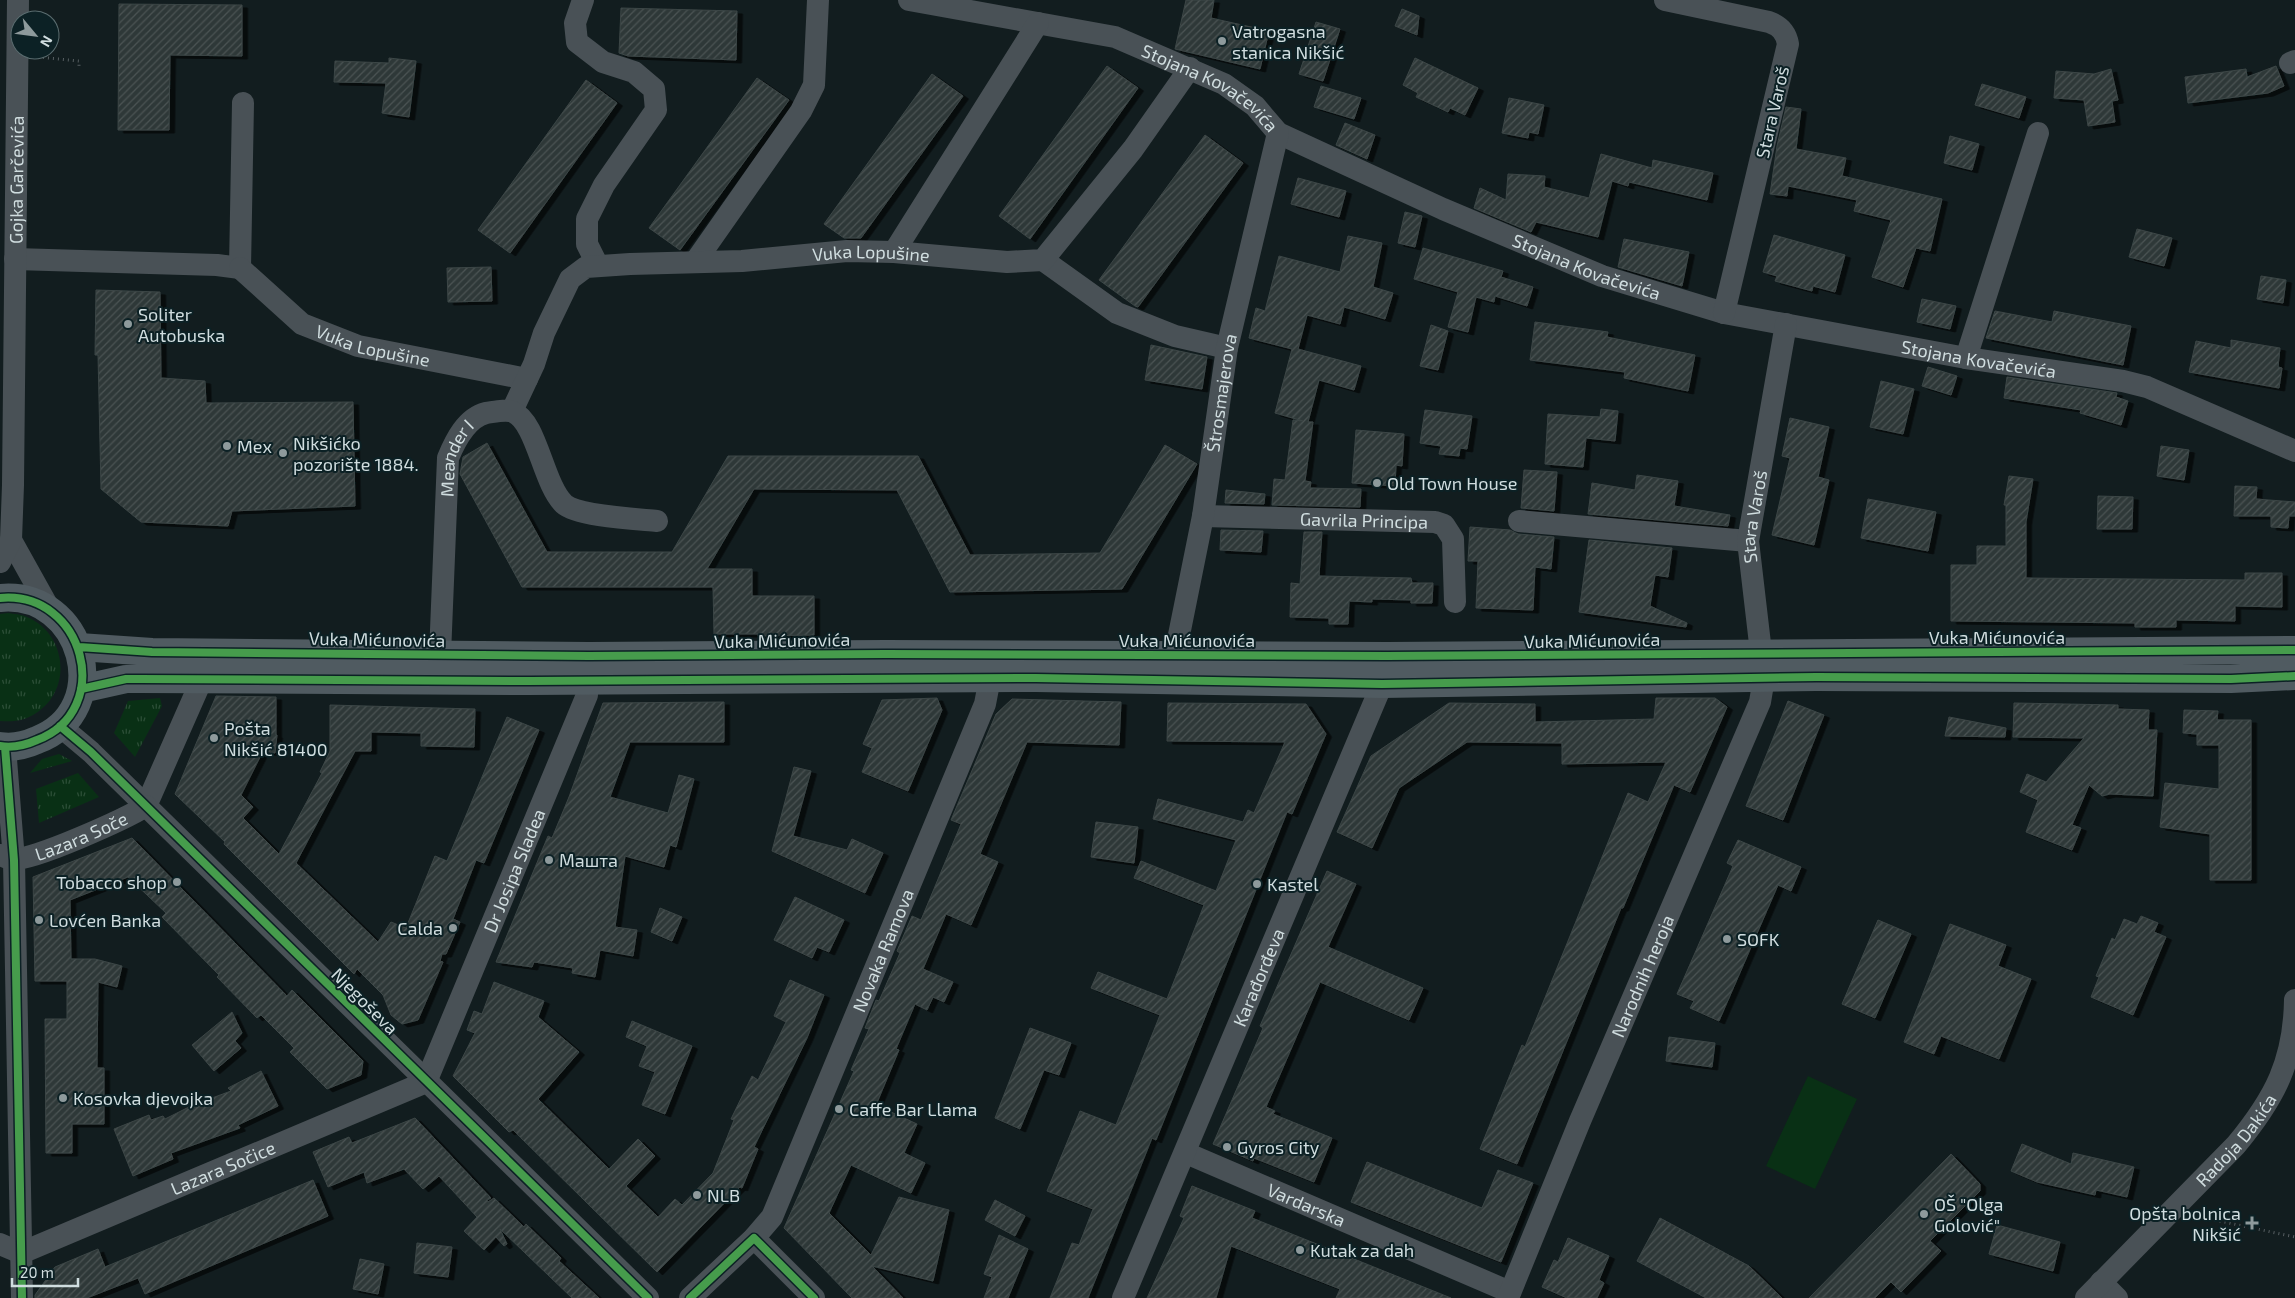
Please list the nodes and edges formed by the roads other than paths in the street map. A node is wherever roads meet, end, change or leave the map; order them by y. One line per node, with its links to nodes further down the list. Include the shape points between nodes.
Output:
1 (18, 0): 12 (street, Gojka Garčevića)
2 (583, 0): 15 (street, via 575,23 578,42 604,62 634,72 654,89 656,110 604,185 588,220 587,244)
3 (818, 0): 14 (street, via 814,85 802,111)
4 (909, 0): 6 (street, Stojana Kovačevića)
5 (1664, 0): 17 (street, Stara Varoš, via 1769,22 1781,29 1788,44)
6 (1038, 24): 7 (street, Stojana Kovačevića, via 1115,38); 11 (street)
7 (1190, 68): 9 (street, Stojana Kovačevića, via 1224,84 1255,106); 13 (street, via 1133,149)
8 (243, 103): 16 (street)
9 (1278, 133): 17 (street, Stojana Kovačevića, via 1425,201 1602,276); 19 (street, Štrosmajerova)
10 (2038, 133): 20 (street)
11 (894, 252): 13 (street, Vuka Lopušine, via 1007,262); 14 (street, Vuka Lopušine, via 846,251)
12 (15, 259): 16 (street); 27 (street, Gojka Garčevića)
13 (1043, 260): 19 (street, via 1117,313 1175,336)
14 (695, 262): 15 (street, Vuka Lopušine)
15 (598, 266): 21 (street, Vuka Lopušine, via 586,267 570,279)
16 (240, 268): 21 (street, Vuka Lopušine, via 302,324 358,346)
17 (1724, 314): 18 (street, Stojana Kovačevića)
18 (1786, 324): 20 (street, Stojana Kovačevića); 28 (street, Stara Varoš)
19 (1227, 348): 24 (street, Štrosmajerova)
20 (1966, 358): 23 (street, Stojana Kovačevića, via 2147,387)
21 (527, 378): 22 (street, Vuka Lopušine)
22 (512, 412): 25 (street, via 526,423 555,493 565,505 578,511); 35 (street, Meander I, via 483,414 469,424 455,440 448,458)
23 (2295, 451)
24 (1203, 516): 31 (street, Gavrila Principa, via 1435,522 1444,525 1453,539); 36 (street, Štrosmajerova)
25 (657, 521)
26 (1519, 521): 28 (street)
27 (11, 540): 29 (street); 32 (street)
28 (1748, 541): 38 (street, Stara Varoš)
29 (0, 562)
30 (0, 598): 32 (main road, via 27,600)
31 (1455, 602)
32 (50, 610): 33 (main road, via 67,626)
33 (79, 647): 35 (main road, Vuka Mićunovića, via 144,651); 44 (main road, via 83,668)
34 (2295, 650): 38 (main road, Vuka Mićunovića)
35 (440, 655): 40 (main road, Vuka Mićunovića)
36 (1177, 655): 37 (main road, Vuka Mićunovića); 39 (main road, Vuka Mićunovića)
37 (1387, 656): 38 (main road, Vuka Mićunovića); 43 (street, Karađorđeva)
38 (1763, 666): 41 (main road, Vuka Mićunovića, via 2231,679); 43 (main road, Vuka Mićunovića); 56 (street, Narodnih heroja, via 1760,702)
39 (990, 667): 40 (main road, Vuka Mićunovića); 43 (main road, Vuka Mićunovića); 52 (street, Novaka Ramova, via 985,704 776,1208)
40 (588, 668): 42 (main road, Vuka Mićunovića); 50 (street, Dr Josipa Sladea, via 587,695)
41 (2295, 676)
42 (202, 679): 44 (main road, Vuka Mićunovića, via 126,679); 47 (street)
43 (1382, 684): 51 (street, Karađorđeva)
44 (81, 689): 45 (main road, via 73,709)
45 (60, 726): 46 (main road, via 44,738 25,745); 47 (street, Njegoševa)
46 (2, 746): 48 (street)
47 (146, 806): 48 (street, Lazara Soče, via 122,821 46,851); 50 (street, Njegoševa)
48 (7, 857): 54 (street)
49 (2295, 1000): 55 (street, Radoja Dakića, via 2294,1029 2284,1072 2258,1118 2236,1145)
50 (426, 1082): 54 (street, Lazara Sočice); 58 (street, Njegoševa)
51 (1186, 1153): 56 (street, Vardarska); 61 (street, Karađorđeva)
52 (754, 1238): 59 (street, Novaka Ramova); 60 (street)
53 (0, 1244): 54 (street)
54 (21, 1252): 57 (street)
55 (2101, 1282): 62 (street, Radoja Dakića); 63 (street)
56 (1509, 1295)
57 (22, 1298)
58 (648, 1298)
59 (690, 1298)
60 (814, 1298)
61 (1123, 1298)
62 (2086, 1298)
63 (2117, 1298)

